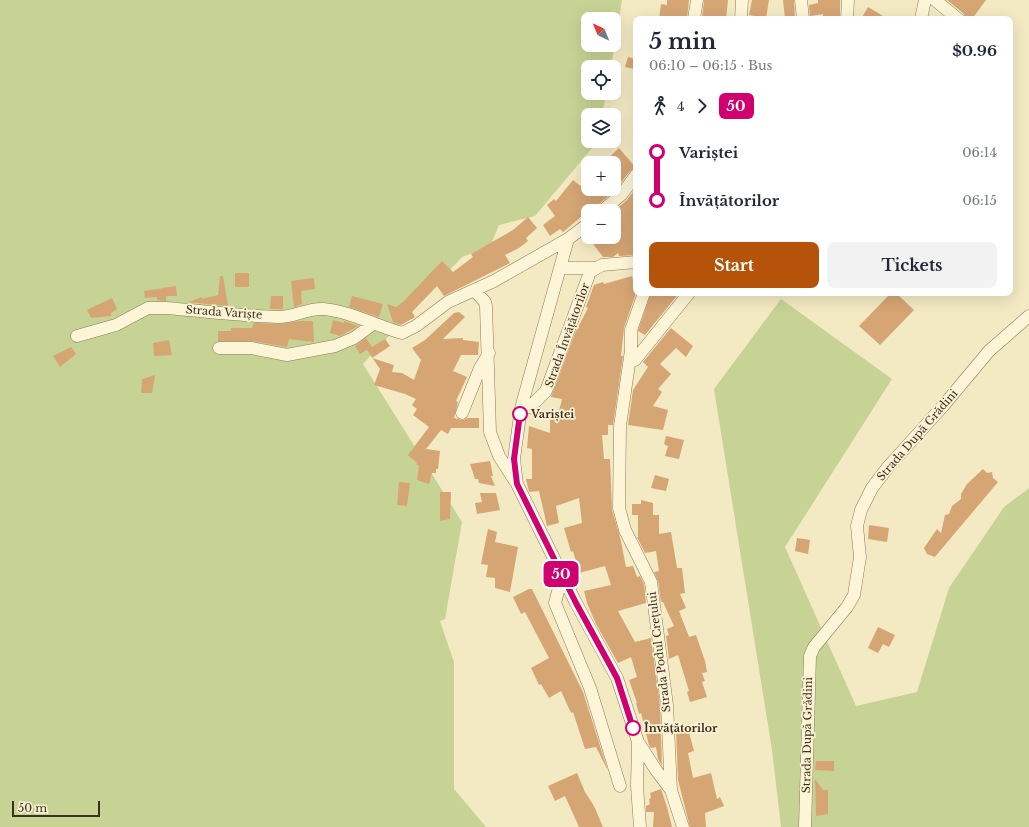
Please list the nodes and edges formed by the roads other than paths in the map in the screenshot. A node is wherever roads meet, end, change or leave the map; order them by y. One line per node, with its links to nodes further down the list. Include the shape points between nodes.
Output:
1 (697, 0): 7 (street)
2 (742, 0): 8 (street)
3 (801, 0): 9 (street)
4 (848, 0): 10 (street)
5 (926, 0): 11 (street)
6 (935, 0): 12 (street)
7 (694, 16)
8 (742, 16)
9 (803, 16)
10 (847, 16)
11 (922, 16)
12 (954, 16)
13 (633, 179): 15 (street)
14 (633, 188): 15 (street)
15 (622, 194): 16 (street)
16 (610, 204)
17 (581, 230): 18 (street, Strada Variște)
18 (568, 240): 20 (street, Strada Învățătorilor); 22 (street, Strada Variște)
19 (633, 262): 21 (street, via 613,263)
20 (560, 268): 21 (street); 31 (street, Strada Învățătorilor)
21 (595, 268): 31 (street, Strada Învățătorilor, via 588,276 546,391 536,403)
22 (474, 290): 26 (street, Strada Variște, via 441,306 409,331 402,333); 29 (street, via 486,306)
23 (643, 296): 37 (street, Strada Podul Crețului, via 631,330 631,350 620,426 619,508 625,530 652,590 666,704)
24 (688, 296): 30 (street)
25 (1029, 316): 40 (street, Strada După Grădini, via 989,351 888,467 872,488 861,510 857,526 860,557 854,595 814,647 810,656)
26 (373, 324): 27 (street, Strada Variște, via 355,316 325,309 313,309 280,317 148,308 116,325); 28 (street, via 354,338 335,346 287,355 251,348)
27 (77, 336)
28 (219, 348)
29 (489, 353): 32 (street, via 480,368); 33 (street, via 490,432 498,456)
30 (635, 360)
31 (522, 408): 33 (street, Strada Învățătorilor, via 514,459)
32 (462, 413)
33 (517, 484): 34 (street, Strada Învățătorilor)
34 (562, 576): 35 (street, Strada Învățătorilor, via 617,678); 36 (street, via 555,603 590,688)
35 (638, 742): 37 (street, Strada Învățătorilor); 38 (street, Strada Învățătorilor, via 637,786)
36 (620, 786)
37 (672, 790): 39 (street, Strada Podul Crețului)
38 (640, 827)
39 (683, 827)
40 (805, 827)

